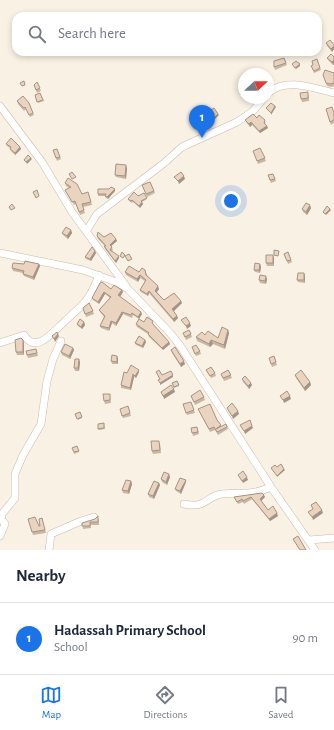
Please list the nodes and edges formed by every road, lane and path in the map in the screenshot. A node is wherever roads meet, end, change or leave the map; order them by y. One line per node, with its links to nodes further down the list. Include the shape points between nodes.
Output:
1 (274, 89): 2 (street, via 286,84)
2 (334, 93)
3 (259, 104): 5 (street, via 237,122 182,147 97,214)
4 (0, 106): 5 (street, via 42,162 67,204)
5 (87, 230): 8 (street)
6 (0, 253): 7 (street)
7 (99, 275): 8 (street); 10 (street, via 82,306 48,338 31,343 24,336)
8 (128, 289): 11 (street, via 181,347)
9 (61, 341): 14 (street, via 47,381 41,424 15,474 14,498 2,514 1,519 5,524)
10 (0, 343)
11 (271, 487): 12 (street, via 258,493 221,494 200,505); 16 (street)
12 (184, 504)
13 (94, 518): 17 (street, via 51,534)
14 (0, 536)
15 (334, 538): 16 (street)
16 (308, 540): 18 (street)
17 (49, 550)
18 (315, 550)

